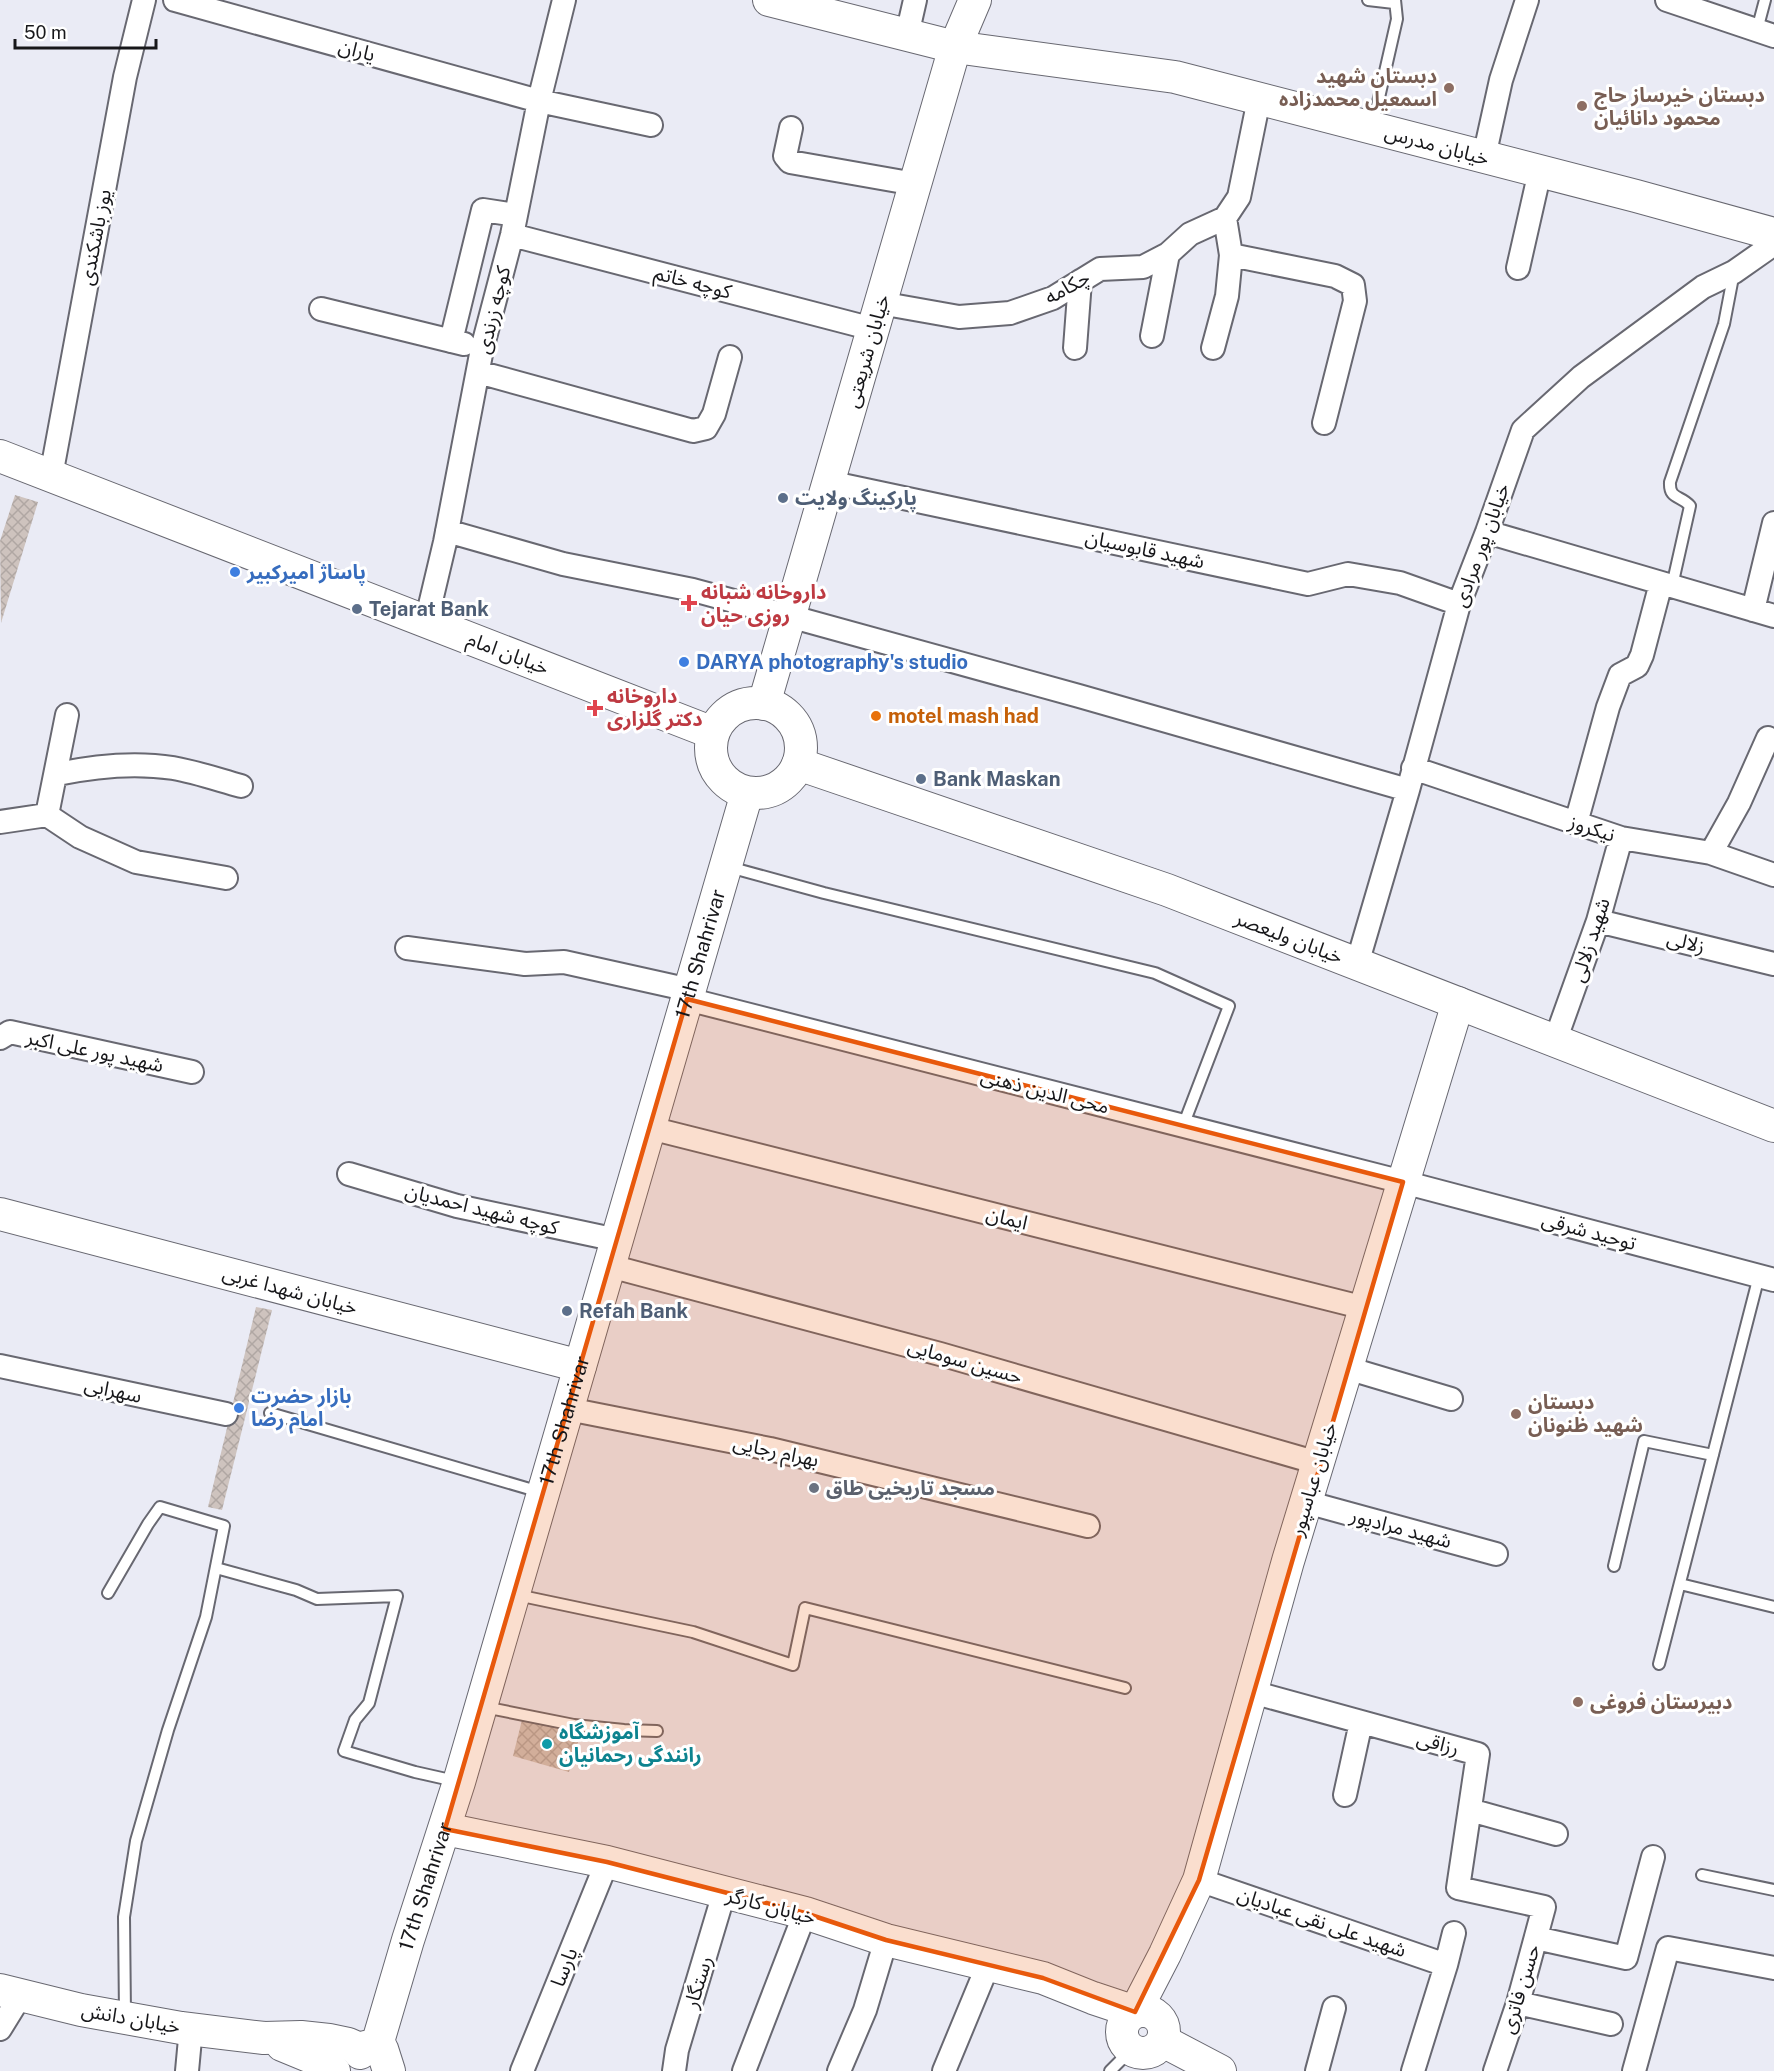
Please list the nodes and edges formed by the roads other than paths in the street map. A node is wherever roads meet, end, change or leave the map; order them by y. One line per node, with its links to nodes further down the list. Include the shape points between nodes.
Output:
1 (144, 0): 43 (street, یوز باشکندی, via 125,77)
2 (175, 0): 16 (street, یاران)
3 (564, 0): 16 (street, کوچه زرندی)
4 (769, 0): 13 (main road, خیابان مدرس)
5 (915, 0): 13 (street)
6 (975, 0): 14 (main road, خیابان شریعتی)
7 (1368, 0): 11 (lane)
8 (1527, 0): 20 (street, via 1501,80)
9 (1667, 0): 12 (street)
10 (1765, 0): 12 (lane)
11 (1395, 2): 19 (lane, via 1397,19)
12 (1765, 33)
13 (907, 35): 14 (main road, خیابان مدرس)
14 (955, 47): 15 (main road, خیابان مدرس, via 1175,78); 22 (main road, خیابان شریعتی)
15 (1259, 99): 19 (main road, خیابان مدرس); 23 (street, via 1239,197)
16 (539, 101): 17 (street, یاران); 24 (street, کوچه زرندی)
17 (651, 125)
18 (791, 128): 22 (street, via 786,156 790,162)
19 (1372, 128): 20 (main road, خیابان مدرس)
20 (1484, 157): 21 (main road, خیابان مدرس)
21 (1540, 171): 25 (main road, خیابان مدرس); 29 (street)
22 (915, 184): 33 (main road, خیابان شریعتی)
23 (1225, 218): 27 (street, چکامه, via 1191,234); 28 (street)
24 (514, 225): 33 (street, کوچه خاتم); 35 (street, کوچه خاتم, via 483,210); 38 (street, کوچه زرندی)
25 (1774, 234)
26 (1774, 244): 30 (street, خیابان پور مرادی)
27 (1168, 254): 31 (street, چکامه, via 1143,267 1100,269); 34 (street)
28 (1231, 255): 37 (street, via 1227,296); 41 (street, via 1335,276 1353,285 1355,301)
29 (1518, 268)
30 (1734, 272): 47 (street, خیابان پور مرادی, via 1703,287 1581,377 1523,430); 48 (lane, via 1724,324 1670,482 1673,496 1690,506)
31 (1080, 280): 33 (street, چکامه, via 1053,298 1010,313); 36 (street)
32 (321, 309): 35 (street)
33 (877, 316): 44 (main road, خیابان شریعتی)
34 (1152, 336)
35 (451, 341): 38 (street)
36 (1075, 348)
37 (1213, 348)
38 (482, 349): 40 (street, کوچه زرندی)
39 (730, 357): 40 (street, via 714,414 706,428 693,431)
40 (478, 372): 46 (street, کوچه زرندی)
41 (1324, 423)
42 (0, 456): 43 (main road, خیابان امام)
43 (51, 476): 52 (main road, خیابان امام)
44 (828, 482): 49 (street, شهید قابوسیان, via 1308,584 1348,574 1400,583); 51 (main road, خیابان شریعتی)
45 (1774, 523): 50 (street)
46 (447, 531): 51 (street, نیکروز, via 563,564 693,590); 52 (street, کوچه زرندی)
47 (1487, 532): 48 (street); 49 (street, خیابان پور مرادی)
48 (1666, 584): 50 (street); 64 (street, via 1642,655 1636,666 1620,675)
49 (1459, 604): 59 (street, خیابان پور مرادی)
50 (1764, 613)
51 (789, 616): 53 (main road, خیابان شریعتی); 59 (street, نیکروز, via 1068,693)
52 (426, 622): 55 (main road, خیابان امام)
53 (764, 704): 55 (main road, via 739,706 719,722); 57 (main road, via 778,709 798,733)
54 (67, 715): 58 (street)
55 (713, 733): 61 (main road, via 713,764 733,788)
56 (1768, 738): 66 (street)
57 (798, 764): 61 (main road, via 783,784 760,793); 72 (main road, خیابان ولیعصر, via 1167,890)
58 (57, 774): 60 (street, via 124,765 173,768); 62 (street)
59 (1411, 779): 64 (street, نیکروز); 72 (street, خیابان پور مرادی)
60 (242, 786)
61 (747, 793): 67 (main road, 17th Shahrivar)
62 (47, 814): 63 (street); 69 (street, via 80,837 136,862)
63 (0, 822)
64 (1576, 823): 65 (street, نیکروز)
65 (1621, 838): 66 (street, نیکروز); 70 (street, شهید زلالی)
66 (1711, 853): 68 (street, نیکروز)
67 (726, 866): 74 (main road, 17th Shahrivar); 79 (lane, via 1155,973 1229,1006)
68 (1774, 875)
69 (226, 878)
70 (1598, 921): 73 (street, زلالی); 77 (street, شهید زلالی)
71 (407, 948): 74 (street, محی الدین ذهنی, via 525,964 564,962)
72 (1357, 963): 75 (main road, خیابان ولیعصر)
73 (1774, 964)
74 (689, 994): 79 (street, محی الدین ذهنی); 81 (main road, 17th Shahrivar)
75 (1458, 1003): 77 (main road, خیابان ولیعصر); 83 (main road, خیابان عباسپور)
76 (0, 1038): 78 (street, شهید پور علی اکبر, via 10,1032)
77 (1556, 1041): 80 (main road, خیابان ولیعصر)
78 (192, 1072)
79 (1183, 1126): 83 (street, محی الدین ذهنی)
80 (1774, 1126)
81 (650, 1128): 85 (main road, 17th Shahrivar); 87 (street, ایمان)
82 (349, 1174): 85 (street, کوچه شهید احمدیان)
83 (1403, 1182): 86 (street, توحید شرقی); 87 (main road, خیابان عباسپور)
84 (0, 1214): 89 (main road, خیابان شهدا غربی)
85 (613, 1253): 89 (main road, 17th Shahrivar); 96 (street, حسین سومایی, via 929,1351)
86 (1766, 1278): 95 (lane)
87 (1365, 1308): 90 (main road, خیابان عباسپور)
88 (0, 1366): 94 (street, سهرابی)
89 (580, 1366): 92 (main road, 17th Shahrivar)
90 (1347, 1368): 91 (street); 96 (main road, خیابان عباسپور)
91 (1451, 1399)
92 (568, 1409): 97 (main road, 17th Shahrivar); 99 (street, بهرام رجایی, via 770,1449)
93 (270, 1413): 97 (lane)
94 (226, 1414)
95 (1713, 1455): 101 (lane, via 1644,1441); 103 (lane)
96 (1318, 1463): 98 (main road, خیابان عباسپور)
97 (543, 1493): 105 (main road, 17th Shahrivar)
98 (1306, 1502): 100 (street, شهید مرادپور); 109 (main road, خیابان عباسپور)
99 (1088, 1526)
100 (1496, 1554)
101 (1614, 1566)
102 (216, 1568): 104 (lane, via 224,1526 160,1507); 113 (lane, via 317,1599 397,1596 369,1703 355,1720 344,1751); 135 (lane, via 206,1617 136,1841 124,1917)
103 (1680, 1584): 106 (lane); 107 (lane)
104 (108, 1593)
105 (514, 1594): 108 (lane, via 693,1632 793,1665 805,1608); 110 (main road, 17th Shahrivar)
106 (1774, 1607)
107 (1659, 1664)
108 (1125, 1688)
109 (1251, 1692): 111 (street, رزاقی); 121 (main road, خیابان عباسپور)
110 (481, 1707): 112 (lane, via 574,1725); 113 (main road, 17th Shahrivar)
111 (1361, 1722): 114 (street); 115 (street, رزاقی, via 1478,1754)
112 (657, 1731)
113 (459, 1782): 116 (main road, 17th Shahrivar)
114 (1345, 1795)
115 (1470, 1810): 117 (street); 124 (street, رزاقی, via 1458,1888)
116 (446, 1829): 119 (main road, خیابان کارگر); 141 (main road, 17th Shahrivar)
117 (1556, 1833)
118 (1653, 1857): 127 (street, via 1626,1959)
119 (607, 1863): 123 (main road, خیابان کارگر); 144 (street, پارسا)
120 (1702, 1875): 122 (lane)
121 (1198, 1880): 130 (street, شهید علی نقی عبادیان); 140 (main road, خیابان عباسپور, via 1165,1954)
122 (1774, 1890)
123 (724, 1893): 125 (main road, خیابان کارگر); 145 (street, رستگار)
124 (1544, 1907): 127 (street, حسن فاتری)
125 (805, 1913): 128 (main road, خیابان کارگر); 146 (street)
126 (1454, 1933): 130 (street)
127 (1536, 1938): 133 (street, حسن فاتری)
128 (886, 1940): 129 (main road, خیابان کارگر); 147 (street, via 865,2010)
129 (988, 1965): 140 (main road, خیابان کارگر, via 1043,1978 1093,1998); 148 (street)
130 (1446, 1965): 151 (street)
131 (1774, 1968): 153 (street, via 1668,1948)
132 (10, 1993): 135 (main road, خیابان دانش); 138 (street)
133 (1518, 2003): 136 (street); 152 (street, حسن فاتری)
134 (1334, 2008): 150 (street)
135 (125, 2018): 137 (main road, خیابان دانش)
136 (1611, 2024)
137 (190, 2028): 139 (main road, خیابان دانش); 142 (street)
138 (0, 2029)
139 (264, 2038): 141 (main road, via 329,2040 348,2044); 143 (main road, via 316,2059)
140 (1136, 2048): 149 (main road)
141 (369, 2059)
142 (187, 2071)
143 (334, 2071)
144 (522, 2071)
145 (674, 2071)
146 (744, 2071)
147 (839, 2071)
148 (944, 2071)
149 (1221, 2071)
150 (1317, 2071)
151 (1413, 2071)
152 (1495, 2071)
153 (1634, 2071)

